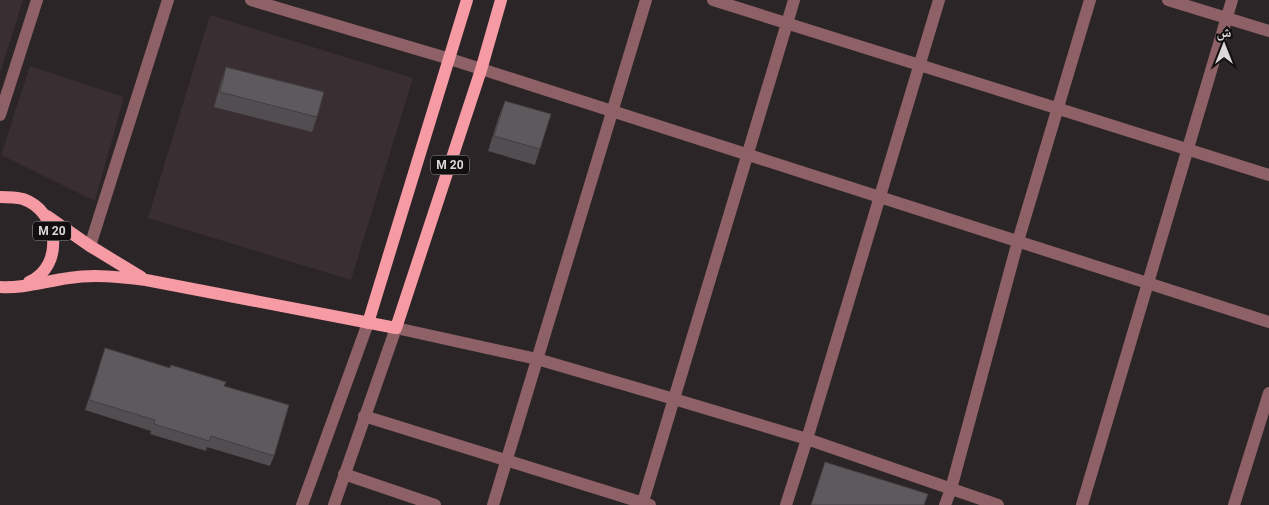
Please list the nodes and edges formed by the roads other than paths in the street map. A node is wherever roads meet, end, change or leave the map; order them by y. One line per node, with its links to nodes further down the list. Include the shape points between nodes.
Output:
1 (37, 0): 21 (street)
2 (168, 0): 29 (street)
3 (251, 0): 16 (street)
4 (467, 0): 16 (main road, M 20)
5 (501, 0): 18 (main road, M 20)
6 (646, 0): 20 (street)
7 (714, 0): 14 (street)
8 (794, 0): 14 (street)
9 (939, 0): 17 (street)
10 (1090, 0): 19 (street)
11 (1168, 0): 13 (street)
12 (1232, 0): 13 (street)
13 (1227, 18): 15 (street); 22 (street)
14 (787, 23): 17 (street); 23 (street)
15 (1269, 31)
16 (450, 59): 18 (street); 34 (main road, M 20)
17 (919, 65): 19 (street); 26 (street)
18 (481, 70): 20 (street); 35 (main road, M 20)
19 (1058, 108): 22 (street); 28 (street)
20 (612, 112): 23 (street); 36 (street)
21 (0, 115)
22 (1187, 149): 24 (street); 31 (street)
23 (747, 155): 26 (street); 38 (street)
24 (1269, 175)
25 (0, 197): 27 (main road, M 20, via 24,199)
26 (879, 197): 28 (street); 40 (street)
27 (45, 215): 29 (main road); 32 (main road, M 20, via 54,238 50,262 34,280)
28 (1018, 241): 31 (street); 43 (street)
29 (90, 246): 30 (main road)
30 (146, 280): 32 (main road, M 20, via 72,277); 34 (main road, M 20)
31 (1147, 282): 33 (street); 52 (street)
32 (8, 288)
33 (1269, 322)
34 (368, 323): 35 (main road, M 20); 45 (street)
35 (396, 328): 36 (street); 39 (street)
36 (537, 359): 38 (street); 41 (street)
37 (1269, 393): 53 (street)
38 (674, 399): 40 (street); 44 (street)
39 (364, 416): 41 (street); 42 (street)
40 (808, 439): 43 (street); 49 (street)
41 (507, 460): 44 (street); 48 (street)
42 (344, 474): 46 (street); 47 (street)
43 (951, 489): 50 (street); 51 (street)
44 (645, 504)
45 (302, 505)
46 (334, 505)
47 (435, 505)
48 (493, 505)
49 (786, 505)
50 (945, 505)
51 (998, 505)
52 (1082, 505)
53 (1234, 505)

